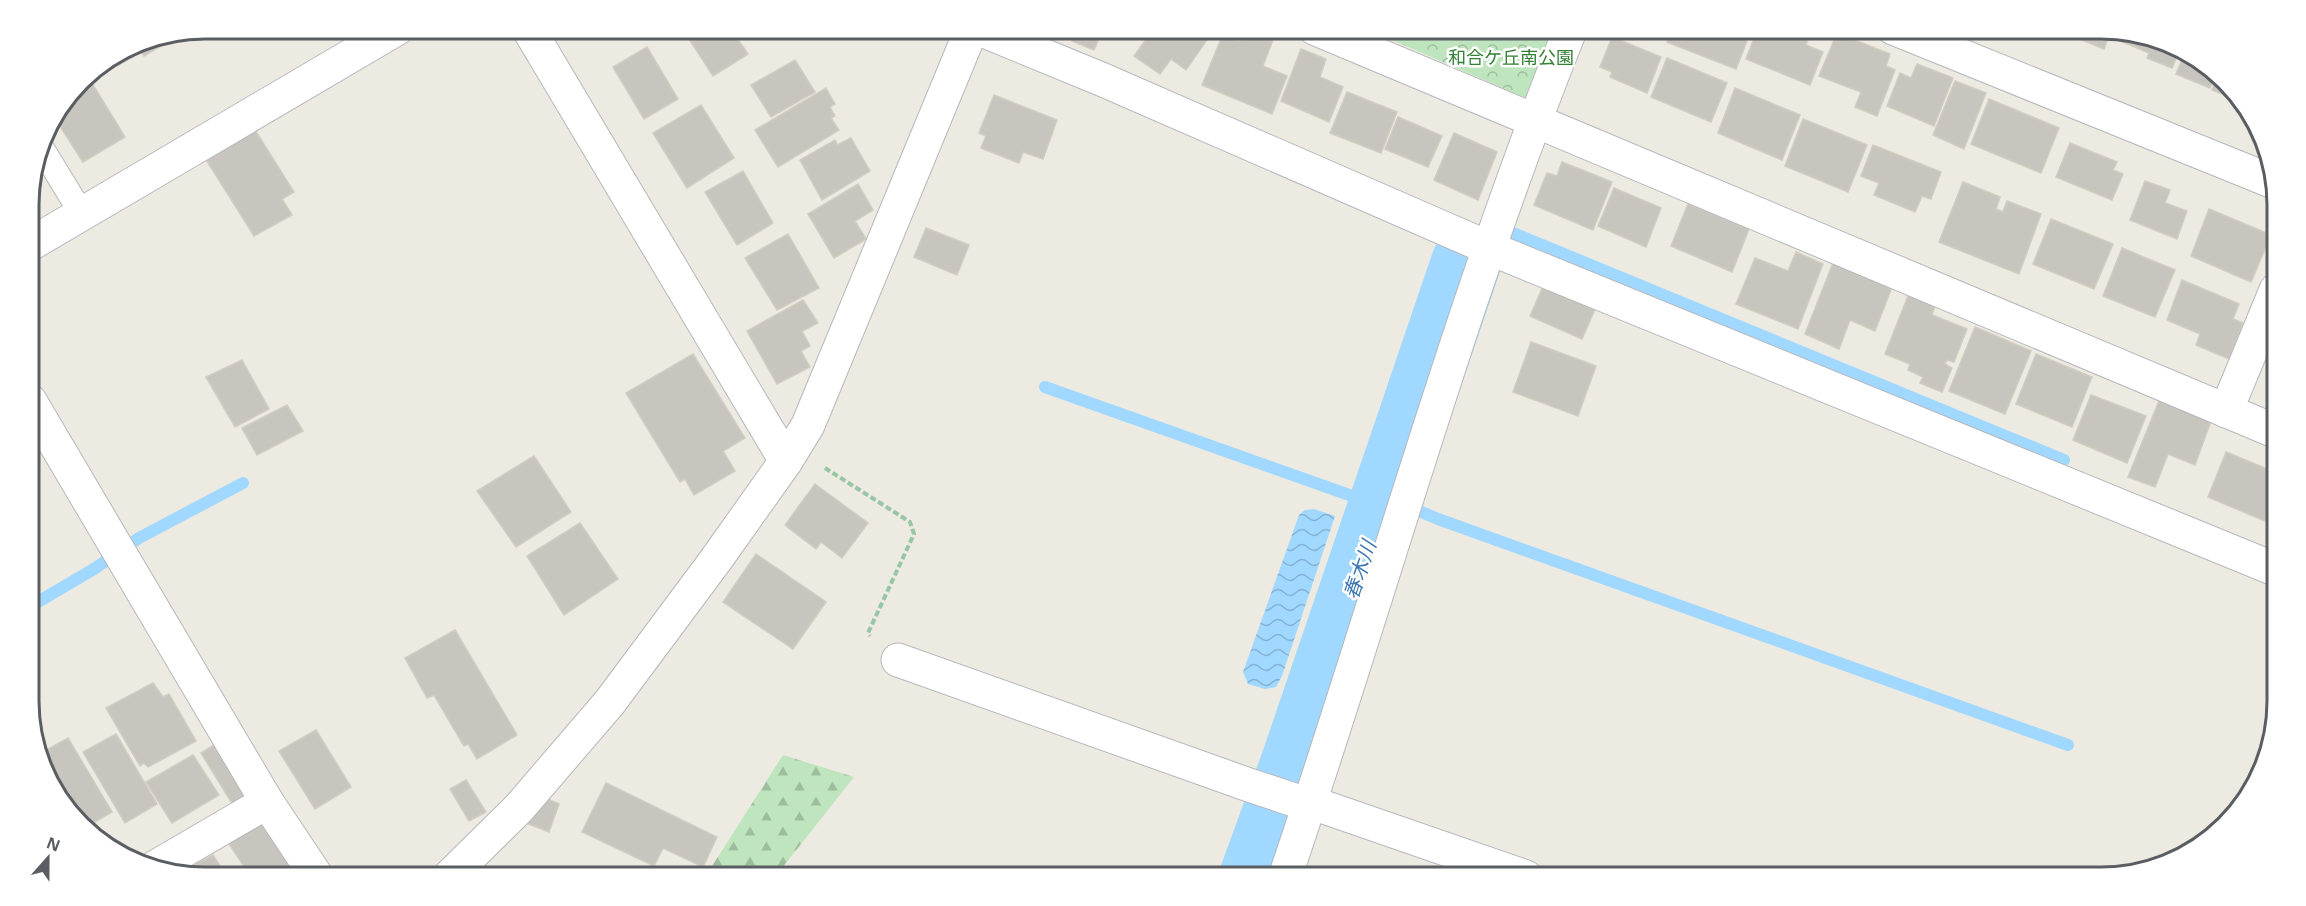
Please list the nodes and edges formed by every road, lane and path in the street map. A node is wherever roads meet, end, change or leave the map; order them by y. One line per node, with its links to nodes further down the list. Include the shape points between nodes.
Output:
1 (379, 39): 11 (street)
2 (535, 39): 18 (street)
3 (967, 39): 18 (street, via 808,424)
4 (1004, 39): 13 (street)
5 (1341, 39): 8 (street)
6 (1566, 39): 8 (street)
7 (1920, 39): 10 (street)
8 (1534, 119): 13 (street); 15 (street)
9 (47, 157): 11 (lane)
10 (2265, 179)
11 (82, 214): 12 (street)
12 (39, 239)
13 (1489, 248): 19 (street); 22 (street)
14 (2267, 312): 15 (street)
15 (2226, 411): 17 (street)
16 (39, 416): 21 (street)
17 (2267, 428)
18 (790, 455): 20 (path, via 910,522 914,534 868,633 891,662); 25 (street, via 610,702 519,808)
19 (2267, 566)
20 (898, 660): 22 (street)
21 (267, 801): 23 (street); 24 (street)
22 (1309, 805): 26 (street); 27 (street)
23 (164, 862)
24 (310, 867)
25 (460, 867)
26 (1288, 867)
27 (1497, 867)

